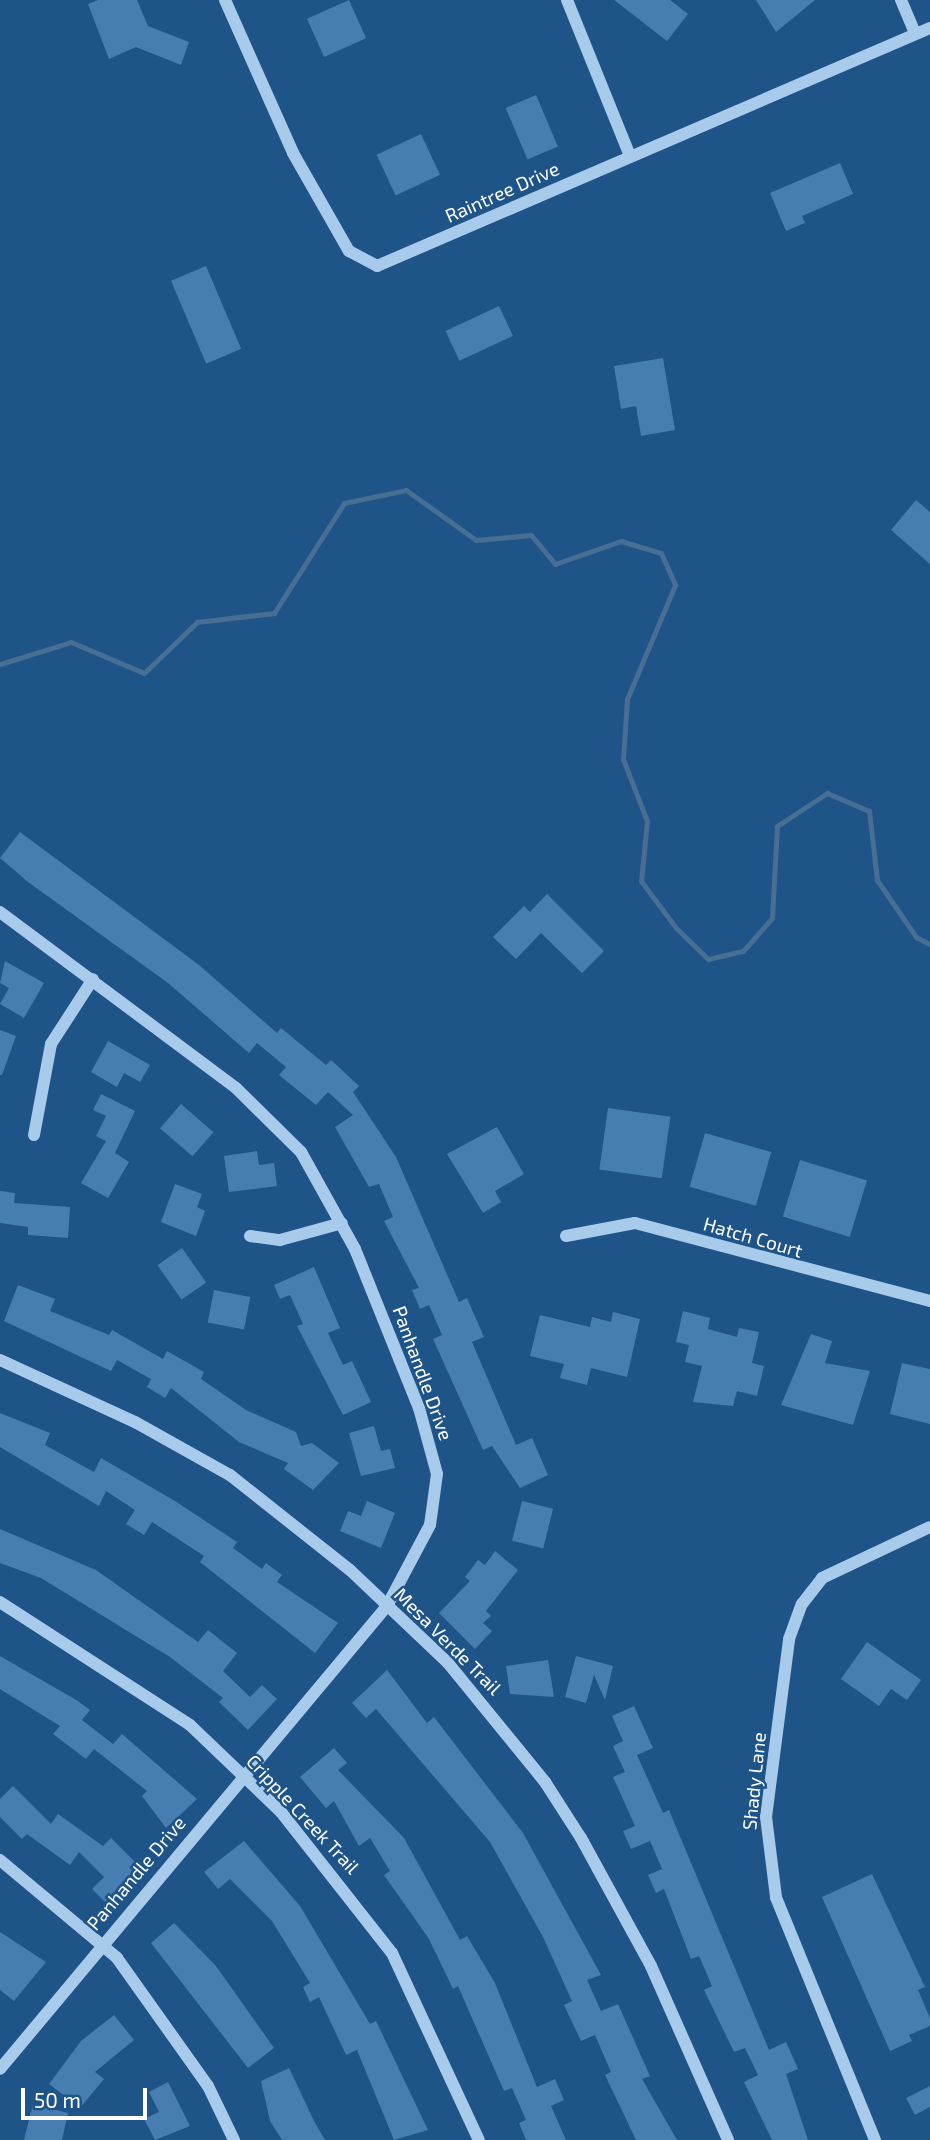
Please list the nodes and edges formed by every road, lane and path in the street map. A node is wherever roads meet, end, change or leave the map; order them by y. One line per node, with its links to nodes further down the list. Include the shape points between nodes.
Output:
1 (225, 0): 6 (street, Raintree Drive, via 293,153 355,260 390,262)
2 (567, 0): 6 (street)
3 (901, 0): 5 (street)
4 (930, 28): 5 (street, Raintree Drive)
5 (915, 33): 6 (street, Raintree Drive)
6 (629, 156)
7 (0, 912): 8 (street, Panhandle Drive)
8 (93, 979): 9 (street, via 51,1044); 10 (street, Panhandle Drive, via 279,1126)
9 (34, 1135)
10 (342, 1223): 11 (street, via 280,1240); 17 (street, Panhandle Drive, via 419,1408 437,1474 430,1525)
11 (250, 1236)
12 (566, 1236): 13 (street, Hatch Court, via 635,1223)
13 (930, 1301)
14 (0, 1360): 17 (street, Mesa Verde Trail, via 135,1422 230,1475)
15 (930, 1527): 25 (street, Shady Lane, via 822,1578 802,1604 789,1639 766,1816 776,1897)
16 (0, 1602): 18 (street, Cripple Creek Trail, via 123,1677 190,1725)
17 (387, 1606): 18 (street, Panhandle Drive); 24 (street, Mesa Verde Trail, via 494,1715 582,1838 651,1966)
18 (243, 1775): 20 (street, Panhandle Drive); 23 (street, Cripple Creek Trail, via 349,1892 392,1953)
19 (0, 1860): 20 (street)
20 (102, 1943): 21 (street, Panhandle Drive); 22 (street, via 208,2086)
21 (0, 2069)
22 (234, 2140)
23 (479, 2140)
24 (728, 2140)
25 (875, 2140)

